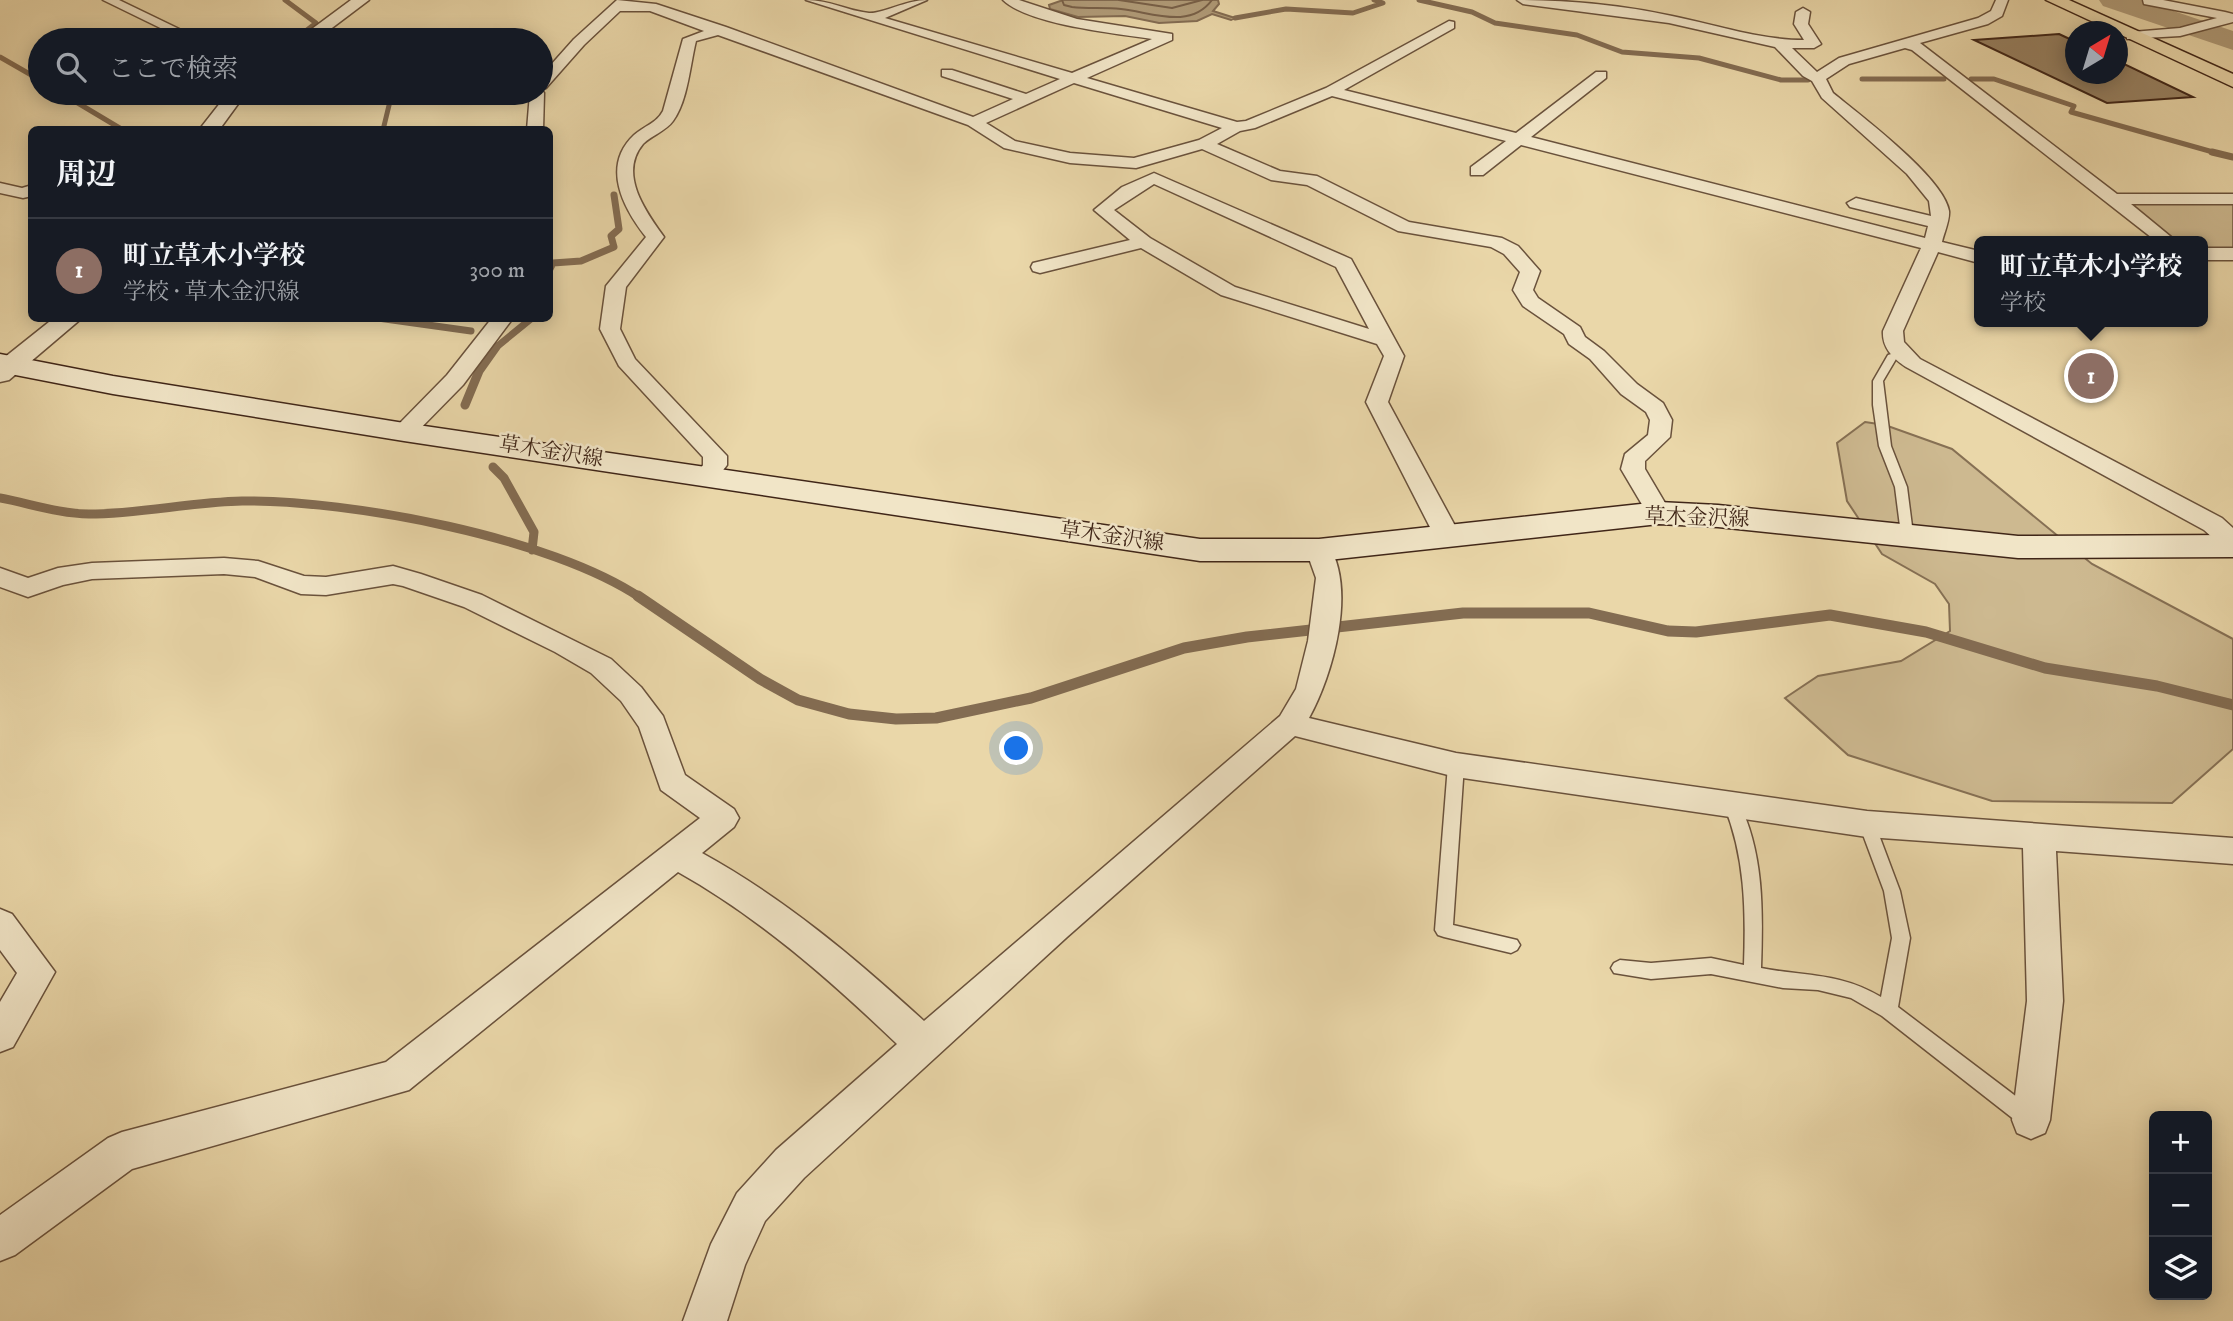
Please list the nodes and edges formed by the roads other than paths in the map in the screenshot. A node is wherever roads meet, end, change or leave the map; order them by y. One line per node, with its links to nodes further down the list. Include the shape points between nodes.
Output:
1 (109, 0): 15 (street)
2 (361, 0): 16 (street)
3 (812, 0): 12 (street)
4 (921, 0): 12 (street)
5 (1009, 0): 27 (street, via 1076,23 1167,37)
6 (1523, 0): 20 (street, via 1669,19)
7 (2002, 0): 19 (street, via 1997,13 1983,21)
8 (2055, 0): 18 (main road)
9 (2149, 1): 13 (street)
10 (619, 4): 17 (street, via 651,7); 23 (street)
11 (1803, 12): 20 (street, via 1801,24 1820,45)
12 (870, 18): 27 (street)
13 (2232, 19): 18 (street, via 2180,32)
14 (1449, 25): 30 (street)
15 (169, 28)
16 (322, 28)
17 (721, 30): 34 (street); 59 (street, via 690,39 667,118 639,139 626,157 626,184 634,210 655,237 616,286 610,329 626,362 715,456 715,465)
18 (2132, 36): 29 (main road)
19 (1902, 43): 21 (street); 28 (street, via 1844,61); 43 (street, via 1916,47)
20 (1780, 44): 28 (street)
21 (1847, 46)
22 (553, 52): 23 (street)
23 (569, 52): 24 (street)
24 (553, 71)
25 (947, 73): 31 (street)
26 (1601, 75): 38 (street)
27 (1074, 78): 31 (street); 37 (street)
28 (1818, 78): 46 (street, via 1827,94 1913,170 1932,193 1941,213)
29 (2233, 80)
30 (1331, 91): 37 (street); 38 (street)
31 (1027, 99): 34 (street)
32 (228, 105): 35 (street)
33 (536, 105): 36 (street)
34 (974, 122): 39 (street, via 1010,145 1069,158 1136,163)
35 (212, 126)
36 (535, 126)
37 (1236, 127): 39 (street)
38 (1516, 138): 40 (street); 46 (street)
39 (1204, 144): 60 (street, via 1277,176 1311,180 1404,227 1475,237 1511,250 1530,271 1524,290 1530,302 1573,331 1576,340 1655,408 1661,420 1659,437 1633,459 1633,469)
40 (1477, 171)
41 (0, 188): 42 (street)
42 (28, 191)
43 (2112, 199): 44 (street); 47 (street)
44 (2233, 199)
45 (1856, 203): 46 (street)
46 (1934, 233): 49 (street); 56 (street, via 1893,331 1892,339)
47 (2160, 236)
48 (1144, 242): 52 (street); 55 (street, via 1228,291); 55 (street, via 1103,210 1154,178 1344,263)
49 (1974, 254)
50 (2208, 254): 51 (street)
51 (2233, 254)
52 (1040, 267)
53 (65, 322): 57 (street)
54 (500, 322): 58 (street, via 455,380)
55 (1385, 340): 62 (street, via 1394,356 1377,402)
56 (1902, 354): 61 (lane, via 1892,356 1878,381 1885,446 1901,486); 63 (street, via 2213,524)
57 (4, 368): 58 (main road, 草木金沢線)
58 (404, 432): 59 (main road, 草木金沢線)
59 (706, 477): 64 (main road, 草木金沢線, via 1200,550)
60 (1659, 513): 61 (main road, 草木金沢線); 62 (main road, 草木金沢線)
61 (1907, 534): 63 (main road, 草木金沢線, via 2018,547)
62 (1447, 535): 64 (main road, 草木金沢線)
63 (2233, 544)
64 (1319, 550): 66 (street, via 1329,578 1323,628 1310,690)
65 (0, 577): 72 (street, via 28,588 92,571 224,566 257,569 301,585 326,586 393,575 473,601 601,666 631,694 653,724 672,782 723,818)
66 (1290, 724): 67 (street); 79 (street)
67 (1456, 765): 68 (street); 74 (lane, via 1444,930)
68 (1732, 804): 69 (street); 76 (lane, via 1750,869)
69 (1867, 824): 70 (street); 77 (lane, via 1892,891 1901,939)
70 (2039, 836): 71 (street); 80 (street, via 2045,1002)
71 (2233, 851)
72 (674, 854): 79 (street, via 709,872 844,969); 81 (street, via 396,1077 122,1152)
73 (0, 924): 78 (street, via 37,972)
74 (1511, 945)
75 (1620, 968): 76 (lane, via 1651,971 1711,966)
76 (1752, 974): 77 (lane, via 1855,991)
77 (1888, 1010): 80 (lane)
78 (0, 1035)
79 (924, 1045): 82 (street, via 790,1164 751,1207 726,1259)
80 (2031, 1120)
81 (0, 1240)
82 (705, 1321)

